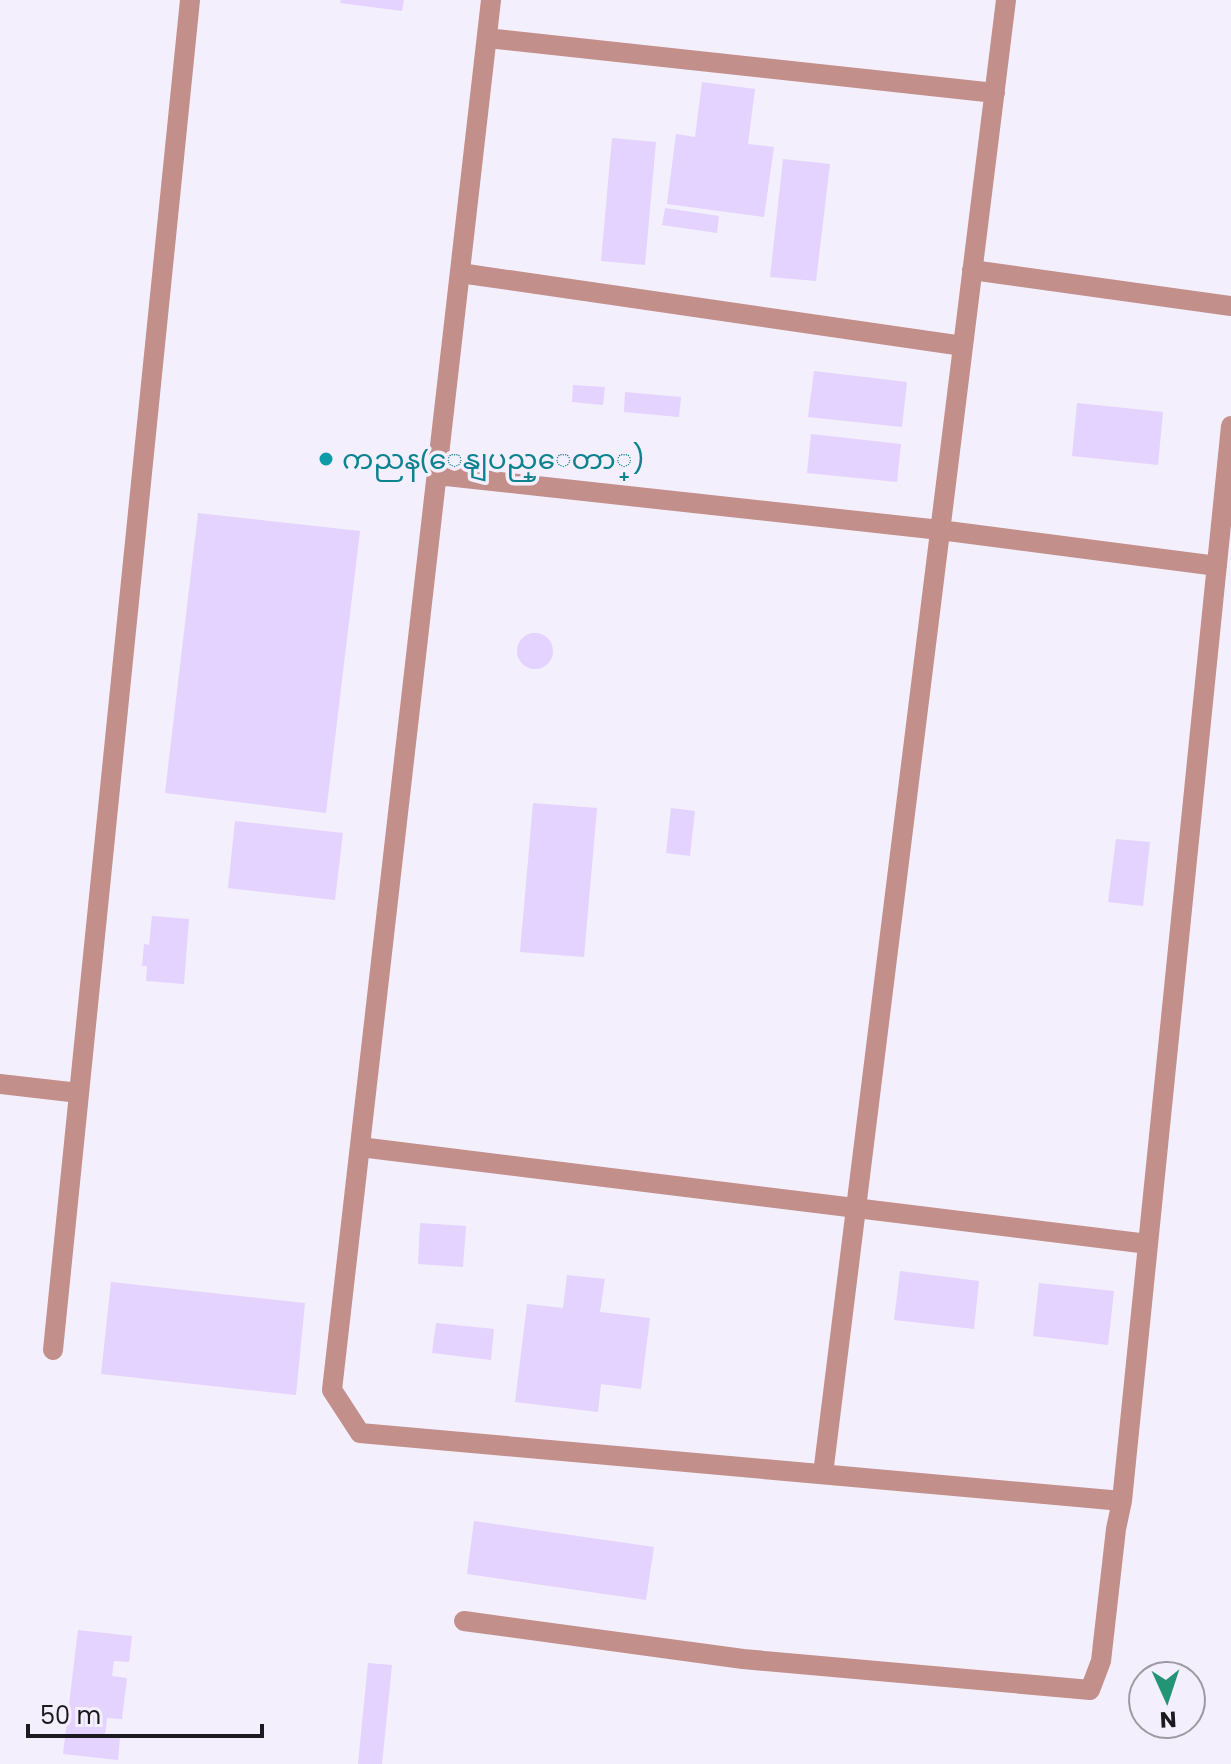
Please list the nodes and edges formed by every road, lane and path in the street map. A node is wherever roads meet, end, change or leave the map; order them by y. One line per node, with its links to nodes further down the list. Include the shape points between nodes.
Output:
1 (190, 0): 15 (street)
2 (491, 0): 4 (street)
3 (1006, 0): 5 (street)
4 (487, 38): 5 (street); 7 (street)
5 (995, 93): 6 (street)
6 (972, 270): 8 (street); 9 (street)
7 (460, 273): 9 (street); 11 (street)
8 (1231, 306)
9 (963, 346): 12 (street)
10 (1231, 426): 13 (street)
11 (437, 475): 12 (street); 16 (street)
12 (940, 530): 13 (street); 17 (street)
13 (1217, 566): 18 (street)
14 (0, 1084): 15 (street)
15 (79, 1093): 19 (street)
16 (360, 1147): 17 (street); 20 (street, via 332,1390 360,1433)
17 (856, 1208): 18 (street); 20 (street)
18 (1148, 1244): 21 (street)
19 (53, 1350)
20 (823, 1474): 21 (street)
21 (1122, 1501): 22 (street, via 1101,1661 1090,1690 743,1659)
22 (464, 1621)

